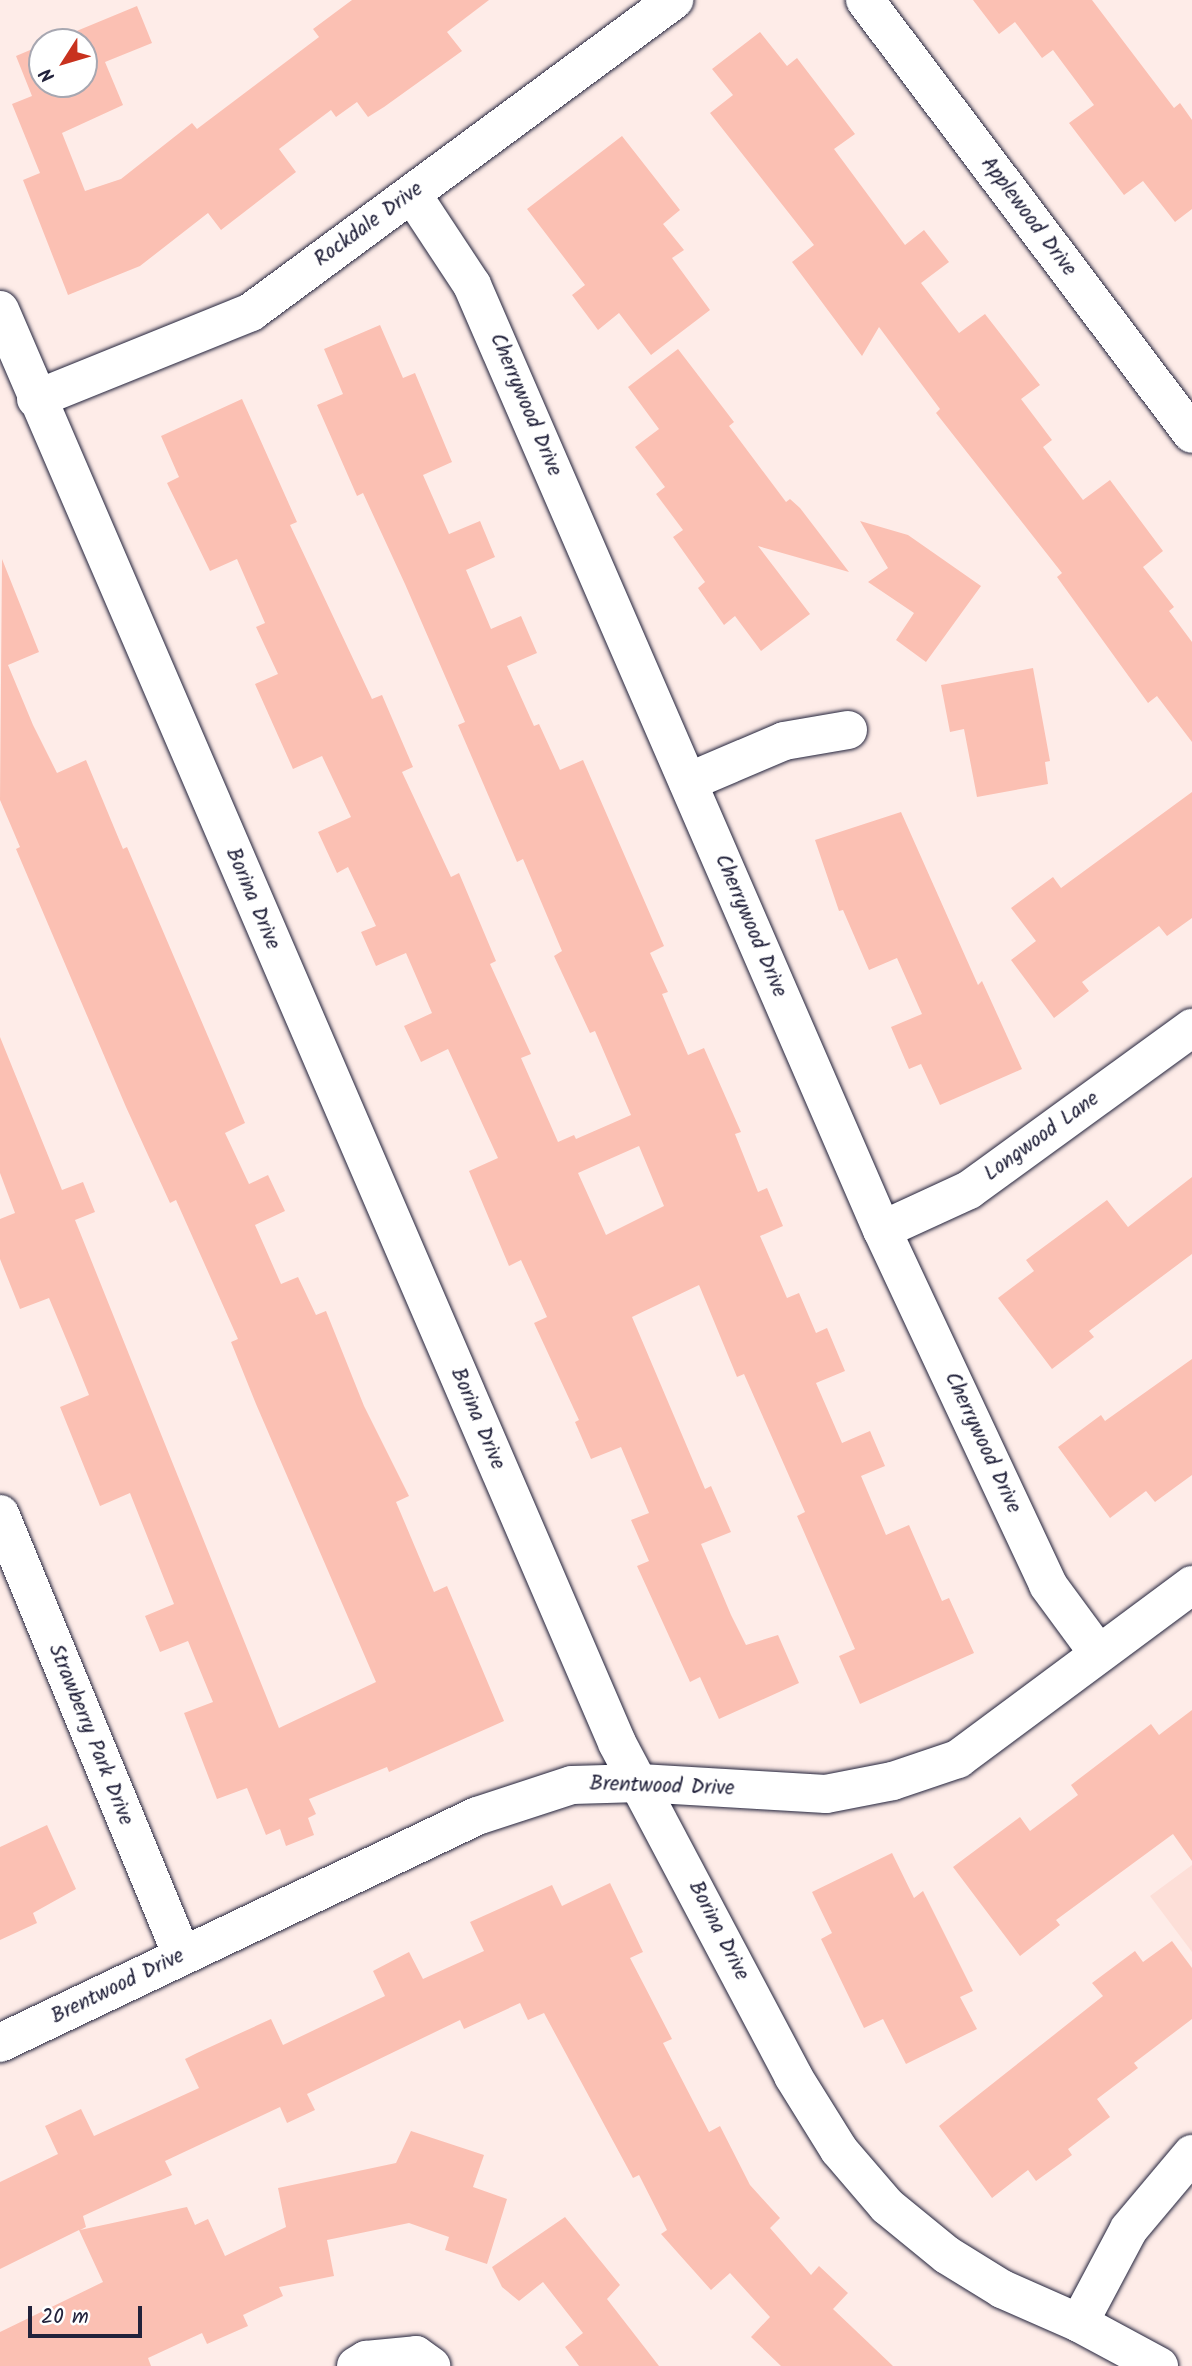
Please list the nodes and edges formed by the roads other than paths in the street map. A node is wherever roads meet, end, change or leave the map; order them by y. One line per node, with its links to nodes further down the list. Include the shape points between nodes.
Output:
1 (674, 0): 3 (street, Rockdale Drive)
2 (865, 0): 6 (street, Applewood Drive)
3 (412, 194): 5 (street, Rockdale Drive, via 251,312); 8 (street, Cherrywood Drive, via 472,285)
4 (0, 310): 5 (street, Borina Drive)
5 (36, 399): 14 (street, Borina Drive, via 617,1743)
6 (1192, 434)
7 (848, 730): 8 (street, via 783,741)
8 (688, 782): 10 (street, Cherrywood Drive)
9 (1192, 1028): 10 (street, Longwood Lane, via 969,1190)
10 (882, 1230): 13 (street, Cherrywood Drive, via 1048,1585)
11 (4, 1535): 15 (street, Strawberry Park Drive)
12 (1192, 1585): 13 (street, Brentwood Drive)
13 (1098, 1653): 14 (street, Brentwood Drive, via 958,1759 893,1781 826,1794)
14 (640, 1783): 15 (street, Brentwood Drive, via 572,1784 477,1816); 18 (street, Borina Drive, via 793,2076 839,2150 887,2206 947,2255 1011,2294)
15 (182, 1956): 16 (street, Brentwood Drive)
16 (0, 2043)
17 (1192, 2154): 18 (street, via 1129,2230)
18 (1079, 2323): 21 (street, Borina Drive)
19 (424, 2361): 20 (street, via 366,2360)
20 (356, 2366)
21 (1159, 2366)

